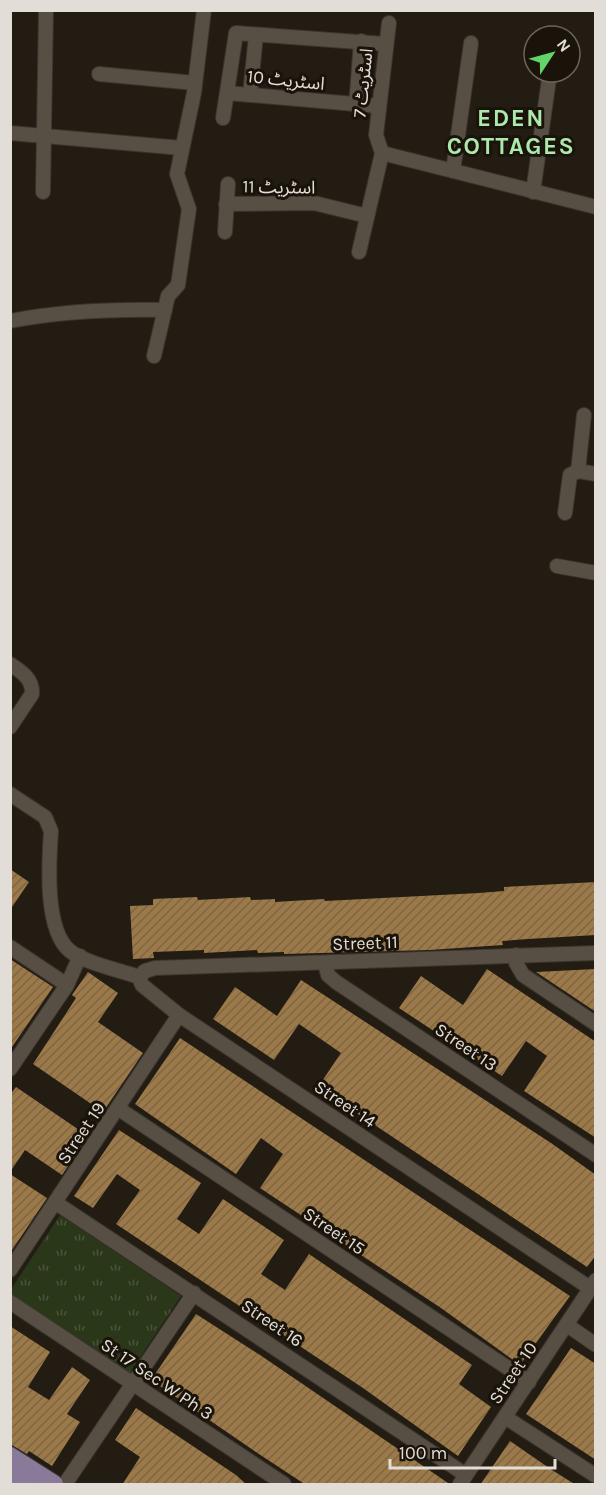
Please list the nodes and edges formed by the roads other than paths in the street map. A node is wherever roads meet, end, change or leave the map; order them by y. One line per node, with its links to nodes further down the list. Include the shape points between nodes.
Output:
1 (46, 10): 17 (street)
2 (204, 10): 9 (street)
3 (389, 23): 7 (street, اسٹریٹ 7)
4 (256, 34): 5 (street); 11 (street, via 236,33); 12 (street)
5 (361, 41): 7 (street); 13 (street)
6 (471, 43): 20 (street)
7 (385, 44): 14 (street, اسٹریٹ 7)
8 (99, 74): 9 (street)
9 (195, 83): 18 (street)
10 (548, 84): 23 (street)
11 (227, 93): 12 (street, اسٹریٹ 10); 15 (street)
12 (250, 94): 13 (street, اسٹریٹ 10)
13 (356, 106): 14 (street, اسٹریٹ 10)
14 (378, 106): 19 (street, اسٹریٹ 7, via 376,135)
15 (223, 118)
16 (10, 133): 17 (street)
17 (45, 135): 18 (street); 22 (street)
18 (182, 148): 29 (street, via 177,174 189,209 178,285 168,296)
19 (382, 153): 20 (street); 26 (street, اسٹریٹ 7)
20 (453, 171): 23 (street)
21 (228, 184): 24 (street)
22 (43, 192)
23 (533, 192): 25 (street)
24 (226, 204): 26 (street, اسٹریٹ 11, via 314,203); 27 (street)
25 (596, 207)
26 (367, 216): 28 (street, اسٹریٹ 7)
27 (225, 232)
28 (359, 252)
29 (165, 310): 30 (street, via 110,309); 31 (street)
30 (10, 321)
31 (154, 356)
32 (584, 415): 33 (street)
33 (578, 471): 34 (street); 35 (street, via 570,476)
34 (596, 474)
35 (565, 513)
36 (557, 566): 37 (street)
37 (596, 573)
38 (10, 664): 39 (street, via 30,680 32,694)
39 (10, 727)
40 (10, 794): 44 (street, via 48,822 52,909 65,946)
41 (10, 947): 47 (street)
42 (596, 953): 43 (street, Street 11)
43 (516, 955): 45 (street, Street 11); 49 (street, via 523,975)
44 (80, 956): 46 (street, Street 14); 47 (street)
45 (325, 963): 46 (street, Street 11, via 155,968 145,970); 52 (street, Street 13, via 328,975 336,982)
46 (139, 977): 48 (street, Street 14, via 142,985)
47 (67, 985): 50 (street)
48 (178, 1015): 51 (street, Street 19); 55 (street, Street 14)
49 (596, 1024)
50 (10, 1069)
51 (119, 1109): 53 (street, Street 19); 60 (street, Street 15)
52 (596, 1155)
53 (56, 1203): 54 (street, Street 19); 56 (street, Street 16)
54 (10, 1270)
55 (593, 1284): 58 (street, Street 10)
56 (194, 1293): 61 (street); 66 (street, Street 16)
57 (10, 1302): 61 (street, St 17 Sec W Ph 3)
58 (567, 1325): 59 (street); 60 (street, Street 10)
59 (596, 1345)
60 (529, 1382): 62 (street, Street 10)
61 (132, 1384): 69 (street); 70 (street, St 17 Sec W Ph 3)
62 (505, 1417): 65 (street); 66 (street, Street 10)
63 (10, 1456): 68 (main road)
64 (10, 1473): 67 (main road)
65 (596, 1476)
66 (463, 1480)
67 (28, 1485)
68 (54, 1485)
69 (65, 1485)
70 (284, 1485)

